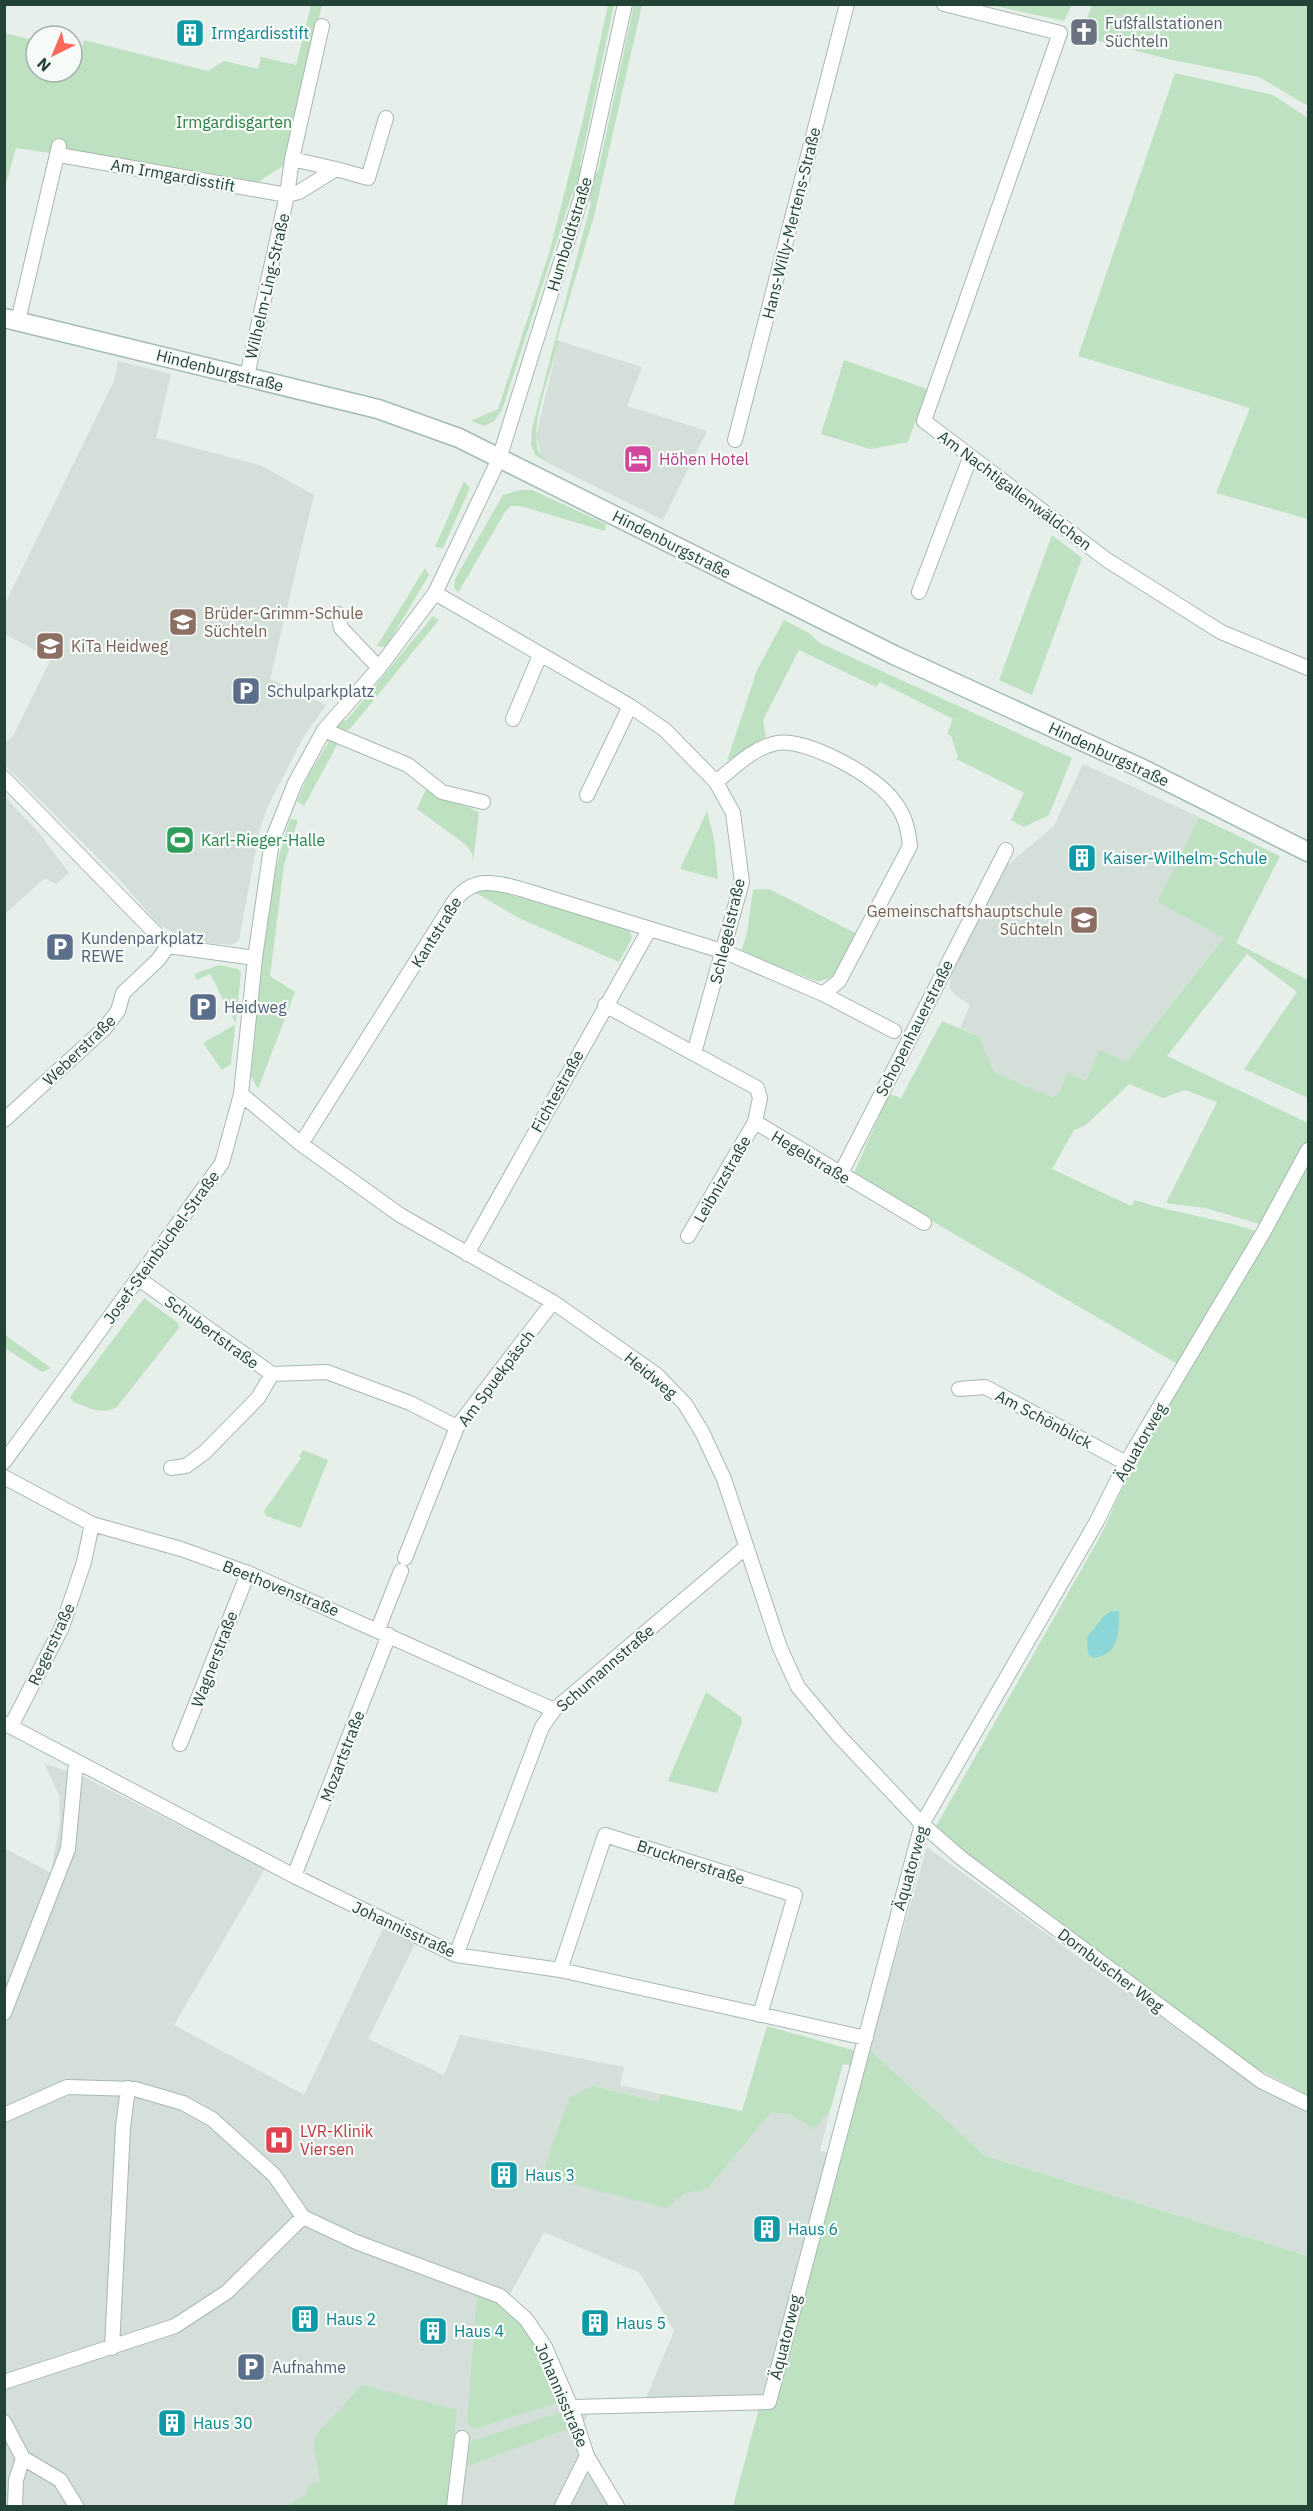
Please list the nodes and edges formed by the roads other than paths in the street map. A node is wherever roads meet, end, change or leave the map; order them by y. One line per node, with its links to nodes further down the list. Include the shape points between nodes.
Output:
1 (625, 4): 13 (street, Humboldtstraße, via 585,185)
2 (847, 4): 11 (street, Hans-Willy-Mertens-Straße)
3 (944, 4): 12 (street, Am Nachtigallenwäldchen, via 1060,33 924,421)
4 (322, 26): 6 (street, Wilhelm-Ling-Straße)
5 (386, 118): 7 (street, via 368,178)
6 (292, 159): 7 (street); 8 (street, Wilhelm-Ling-Straße)
7 (336, 169): 8 (street, Wilhelm-Ling-Straße)
8 (287, 195): 9 (street, Am Irmgardisstift, via 59,150); 10 (street, Wilhelm-Ling-Straße)
9 (11, 320): 10 (main road, Hindenburgstraße)
10 (247, 376): 13 (main road, Hindenburgstraße, via 378,409 459,438)
11 (735, 440)
12 (970, 458): 14 (street); 19 (street, Am Nachtigallenwäldchen, via 1107,560 1221,632)
13 (499, 459): 15 (street, Josef-Steinbüchel-Straße); 28 (main road, Hindenburgstraße, via 894,655 1143,769)
14 (919, 592)
15 (435, 593): 17 (street, Schlegelstraße); 18 (street, Josef-Steinbüchel-Straße)
16 (338, 614): 18 (street, via 341,628)
17 (540, 655): 20 (street, Schlegelstraße); 21 (street)
18 (379, 668): 22 (street, Josef-Steinbüchel-Straße)
19 (1308, 668)
20 (630, 706): 24 (street, Schlegelstraße, via 665,730); 25 (street)
21 (513, 719)
22 (324, 730): 26 (street, via 408,765 442,792); 32 (street, Josef-Steinbüchel-Straße, via 295,783 272,841)
23 (4, 778): 30 (street)
24 (716, 782): 31 (street, Schlegelstraße, via 733,813 742,882); 33 (street, via 756,749 778,743 800,744 879,784 907,822 910,846 839,981)
25 (587, 795)
26 (483, 801)
27 (1006, 850): 42 (street, Schopenhauerstraße)
28 (1308, 852)
29 (649, 930): 31 (street, Kantstraße); 34 (street, Fichtestraße); 40 (street, Kantstraße, via 502,885 475,883 462,891)
30 (168, 946): 32 (street); 38 (street, Weberstraße, via 123,993 118,1011 104,1029)
31 (725, 952): 33 (street, Kantstraße); 36 (street, Schlegelstraße)
32 (255, 958): 37 (street, Josef-Steinbüchel-Straße)
33 (823, 994): 35 (street, Kantstraße)
34 (605, 1005): 36 (street, Hegelstraße); 45 (street, Fichtestraße)
35 (894, 1030)
36 (694, 1053): 39 (street, Hegelstraße, via 757,1088 760,1098)
37 (241, 1094): 40 (street, Heidweg); 46 (street, Josef-Steinbüchel-Straße, via 222,1163)
38 (4, 1120)
39 (755, 1122): 42 (street, Hegelstraße); 44 (street, Leibnizstraße)
40 (301, 1144): 45 (street, Heidweg, via 400,1215)
41 (1308, 1150): 52 (street, Äquatorweg)
42 (840, 1175): 43 (street, Hegelstraße)
43 (924, 1224)
44 (688, 1236)
45 (467, 1254): 47 (street, Heidweg)
46 (139, 1278): 48 (street, Schubertstraße); 51 (street, Josef-Steinbüchel-Straße)
47 (553, 1302): 50 (street, Am Spuekpäsch); 56 (street, Heidweg, via 657,1376 685,1404 724,1479)
48 (272, 1374): 50 (street, Schubertstraße, via 327,1372 410,1403); 53 (street, via 258,1398 205,1452 186,1466)
49 (959, 1389): 52 (street, Am Schönblick, via 985,1387)
50 (457, 1427): 58 (street, Am Spuekpäsch, via 403,1564)
51 (4, 1462)
52 (1126, 1463): 63 (street, Äquatorweg, via 1097,1521)
53 (171, 1468)
54 (4, 1477): 55 (street, Beethovenstraße)
55 (92, 1524): 57 (street, Beethovenstraße); 60 (street, Regerstraße, via 62,1627)
56 (746, 1547): 59 (street, Schumannstraße); 63 (street, Heidweg, via 780,1648 798,1687)
57 (248, 1573): 58 (street, Beethovenstraße); 61 (street, Wagnerstraße)
58 (383, 1632): 59 (street, Beethovenstraße); 64 (street, Mozartstraße)
59 (554, 1710): 65 (street, Schumannstraße, via 542,1727)
60 (8, 1724): 62 (street, Johannisstraße)
61 (180, 1744)
62 (76, 1761): 64 (street, Johannisstraße); 67 (street, via 68,1849)
63 (922, 1824): 69 (street, Äquatorweg); 71 (street, Dornbuscher Weg, via 961,1858 1252,2075)
64 (294, 1876): 65 (street, Johannisstraße)
65 (456, 1955): 66 (street, Johannisstraße)
66 (560, 1970): 68 (street, Johannisstraße); 68 (street, Brucknerstraße, via 606,1835 795,1895)
67 (4, 2013)
68 (760, 2015): 69 (street, Johannisstraße)
69 (866, 2038): 76 (street, Äquatorweg, via 769,2402)
70 (128, 2088): 72 (street, via 67,2088); 73 (street, via 183,2103 212,2119 274,2175); 74 (street)
71 (1308, 2104)
72 (4, 2115)
73 (303, 2217): 74 (street, via 227,2292 175,2326); 76 (street, Johannisstraße, via 356,2242 501,2296 526,2319 544,2347)
74 (112, 2348): 75 (street)
75 (4, 2382)
76 (571, 2407): 79 (street, Johannisstraße)
77 (4, 2422): 80 (street)
78 (462, 2438): 83 (street)
79 (587, 2456): 84 (street); 85 (street, Johannisstraße)
80 (23, 2458): 81 (street, via 16,2480); 82 (street, via 60,2480)
81 (15, 2506)
82 (76, 2506)
83 (454, 2506)
84 (562, 2506)
85 (617, 2506)

